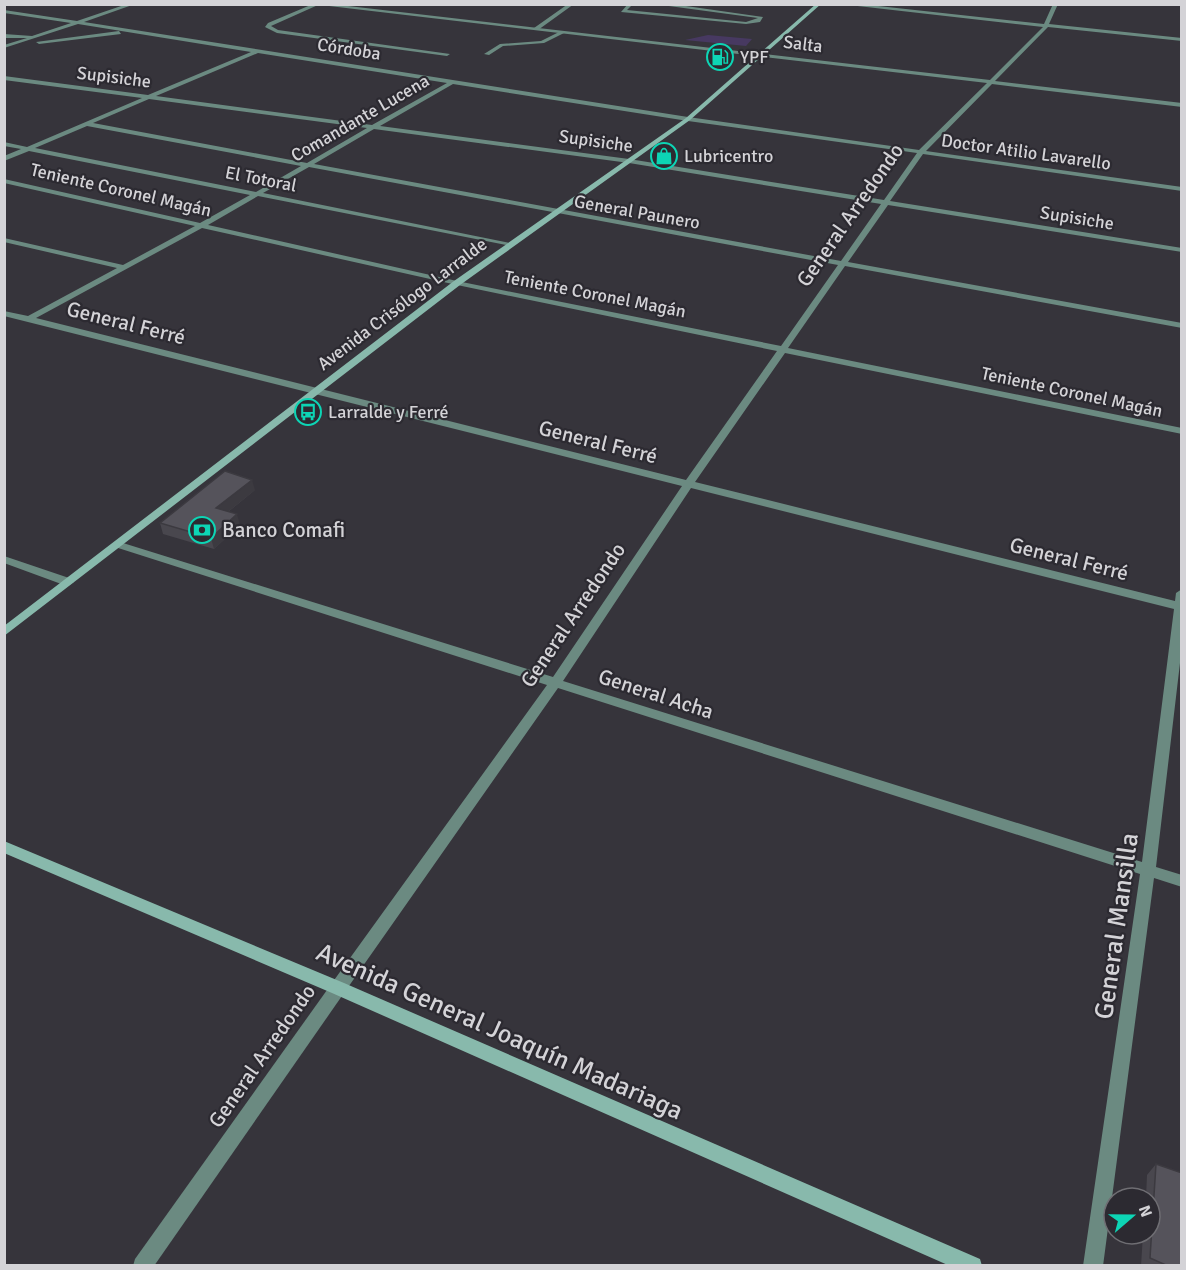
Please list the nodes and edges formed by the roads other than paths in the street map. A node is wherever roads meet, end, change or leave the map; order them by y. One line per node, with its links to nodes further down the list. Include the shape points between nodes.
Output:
1 (133, 4): 10 (street)
2 (572, 4): 12 (street)
3 (631, 4): 4 (street, via 623,11 746,23 761,17)
4 (656, 4)
5 (819, 4): 22 (main road, Avenida Crisólogo Larralde)
6 (842, 4): 11 (street)
7 (1056, 4): 11 (street, General Arredondo)
8 (315, 5): 12 (street, Salta); 20 (street, via 268,27)
9 (4, 11): 10 (street, Córdoba)
10 (82, 22): 13 (street, Córdoba); 16 (street)
11 (1046, 26): 17 (street); 26 (street, General Arredondo)
12 (536, 29): 14 (street, Salta)
13 (131, 30): 16 (street); 19 (street, Córdoba)
14 (563, 32): 21 (street, via 542,42 502,45); 22 (street, Salta)
15 (4, 36): 16 (street)
16 (38, 39): 18 (street); 23 (street)
17 (1182, 40)
18 (4, 47)
19 (258, 50): 25 (street, Córdoba); 27 (street)
20 (447, 54)
21 (487, 54)
22 (762, 54): 26 (street, Salta); 29 (main road, Avenida Crisólogo Larralde)
23 (4, 55)
24 (4, 78): 27 (street, Supisiche)
25 (454, 81): 29 (street, Córdoba); 31 (street, Comandante Lucena)
26 (991, 82): 28 (street, Salta); 34 (street, General Arredondo)
27 (151, 96): 30 (street); 31 (street, Supisiche)
28 (1182, 105)
29 (688, 119): 34 (street, Doctor Atilio Lavarello); 36 (main road, Avenida Crisólogo Larralde)
30 (87, 124): 33 (street); 37 (street, General Paunero)
31 (375, 127): 36 (street, Supisiche); 37 (street, Comandante Lucena)
32 (4, 144): 33 (street, El Totoral)
33 (29, 148): 35 (street); 40 (street, El Totoral)
34 (921, 152): 39 (street, Doctor Atilio Lavarello); 41 (street, General Arredondo)
35 (4, 159)
36 (629, 161): 41 (street, Supisiche); 42 (main road, Avenida Crisólogo Larralde)
37 (305, 166): 40 (street, Comandante Lucena); 42 (street, General Paunero)
38 (4, 181): 43 (street, Teniente Coronel Magán)
39 (1182, 189)
40 (258, 193): 43 (street, Comandante Lucena); 45 (street, El Totoral)
41 (886, 202): 46 (street, Supisiche); 47 (street, General Arredondo)
42 (555, 212): 45 (main road, Avenida Crisólogo Larralde); 47 (street, General Paunero)
43 (202, 225): 48 (street, Comandante Lucena); 49 (street, Teniente Coronel Magán)
44 (4, 240): 48 (street)
45 (511, 244): 49 (main road, Avenida Crisólogo Larralde)
46 (1182, 250)
47 (843, 264): 52 (street, General Paunero); 53 (street, General Arredondo)
48 (122, 267): 51 (street, Comandante Lucena)
49 (457, 284): 53 (street, Teniente Coronel Magán); 54 (main road, Avenida Crisólogo Larralde)
50 (4, 313): 51 (street, General Ferré)
51 (29, 319): 54 (street, General Ferré)
52 (1182, 326)
53 (784, 349): 55 (street, Teniente Coronel Magán); 56 (street, General Arredondo)
54 (318, 391): 56 (street, General Ferré); 57 (main road, Avenida Crisólogo Larralde)
55 (1182, 431)
56 (688, 485): 60 (street, General Ferré); 62 (street, General Arredondo)
57 (119, 545): 59 (main road, Avenida Crisólogo Larralde); 62 (street, General Acha)
58 (4, 560): 59 (street)
59 (69, 582): 61 (main road, Avenida Crisólogo Larralde)
60 (1181, 602): 64 (street, General Mansilla)
61 (4, 632)
62 (556, 682): 64 (street, General Acha); 66 (street, General Arredondo)
63 (4, 847): 66 (main road, Avenida General Joaquín Madariaga)
64 (1148, 870): 65 (street, General Acha); 69 (street, General Mansilla)
65 (1182, 881)
66 (338, 988): 67 (street, General Arredondo); 68 (main road, Avenida General Joaquín Madariaga)
67 (142, 1266)
68 (973, 1266)
69 (1093, 1266)

